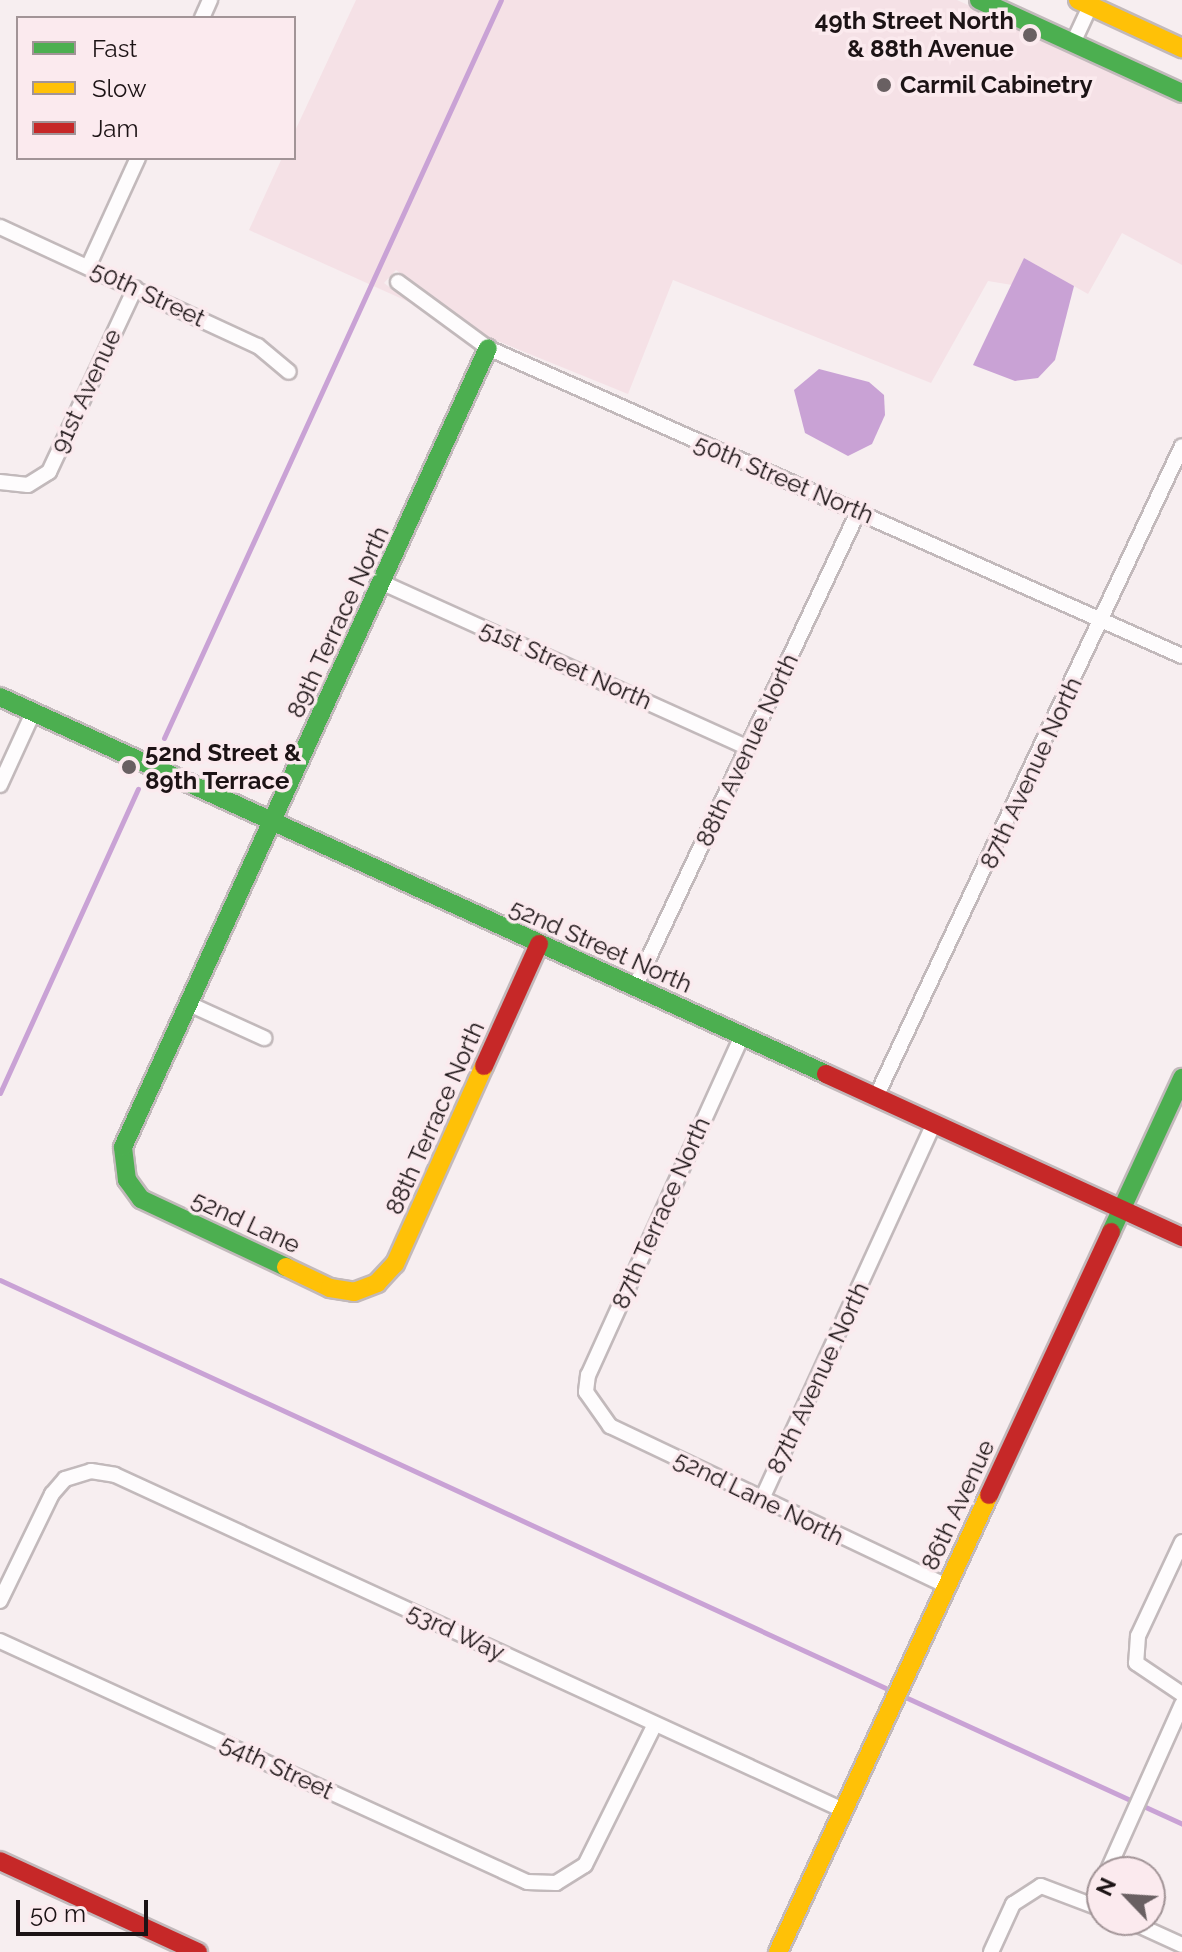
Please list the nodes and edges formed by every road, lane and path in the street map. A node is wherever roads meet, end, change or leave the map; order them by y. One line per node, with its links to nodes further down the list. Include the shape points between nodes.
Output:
1 (979, 0): 3 (street)
2 (1087, 2): 3 (street); 4 (street)
3 (1073, 43): 5 (street)
4 (1182, 48)
5 (1182, 93)
6 (137, 160): 8 (street)
7 (0, 227): 8 (street, 50th Street)
8 (88, 267): 10 (street, 50th Street)
9 (398, 282): 11 (street, 50th Street North)
10 (135, 288): 12 (street, 50th Street, via 258,346); 14 (street, 91st Avenue, via 49,472 28,485)
11 (488, 348): 15 (street, 50th Street North); 16 (street, 89th Terrace North)
12 (289, 372)
13 (1182, 446): 17 (street, 87th Avenue North)
14 (0, 482)
15 (858, 512): 17 (street, 50th Street North); 21 (street, 88th Avenue North)
16 (383, 583): 21 (street, 51st Street North); 23 (street, 89th Terrace North)
17 (1103, 621): 18 (street, 50th Street North); 30 (street, 87th Avenue North)
18 (1182, 656)
19 (0, 697): 20 (street, 52nd Street North)
20 (33, 713): 22 (street); 23 (street, 52nd Street North)
21 (749, 748): 25 (street, 88th Avenue North)
22 (0, 785)
23 (272, 823): 24 (street, 52nd Street North); 26 (street, 89th Terrace North)
24 (539, 944): 25 (street, 52nd Street North); 35 (street, 88th Terrace North, via 395,1264 377,1283)
25 (635, 987): 27 (street, 52nd Street North)
26 (187, 1003): 28 (street); 32 (street, 89th Terrace North, via 123,1147)
27 (742, 1036): 30 (street, 52nd Street North); 36 (street, 87th Terrace North, via 588,1375)
28 (264, 1038)
29 (1182, 1078): 33 (street, 86th Avenue)
30 (876, 1097): 31 (street, 52nd Street North)
31 (934, 1124): 33 (street, 52nd Street North); 37 (street, 87th Avenue North)
32 (127, 1180): 35 (street, 52nd Lane, via 141,1199 330,1288)
33 (1121, 1209): 34 (street, 52nd Street North); 39 (street, 86th Avenue)
34 (1182, 1237)
35 (354, 1292)
36 (586, 1392): 37 (street, 52nd Lane North, via 610,1426)
37 (761, 1501): 39 (street, 52nd Lane North)
38 (1182, 1542): 42 (street, via 1138,1636 1136,1663)
39 (947, 1586): 45 (street, 86th Avenue)
40 (0, 1601): 44 (street, 53rd Way, via 52,1494 65,1479 91,1471 115,1475)
41 (0, 1641): 44 (street, 54th Street, via 527,1882 556,1883 585,1865)
42 (1182, 1694)
43 (1182, 1704): 46 (street)
44 (655, 1724): 45 (street, 53rd Way)
45 (843, 1810): 52 (street, 86th Avenue)
46 (1115, 1856)
47 (0, 1861): 51 (street)
48 (1086, 1902): 53 (street, via 1041,1886 1013,1904)
49 (1162, 1936): 50 (street)
50 (1182, 1945)
51 (198, 1952)
52 (778, 1952)
53 (991, 1952)

